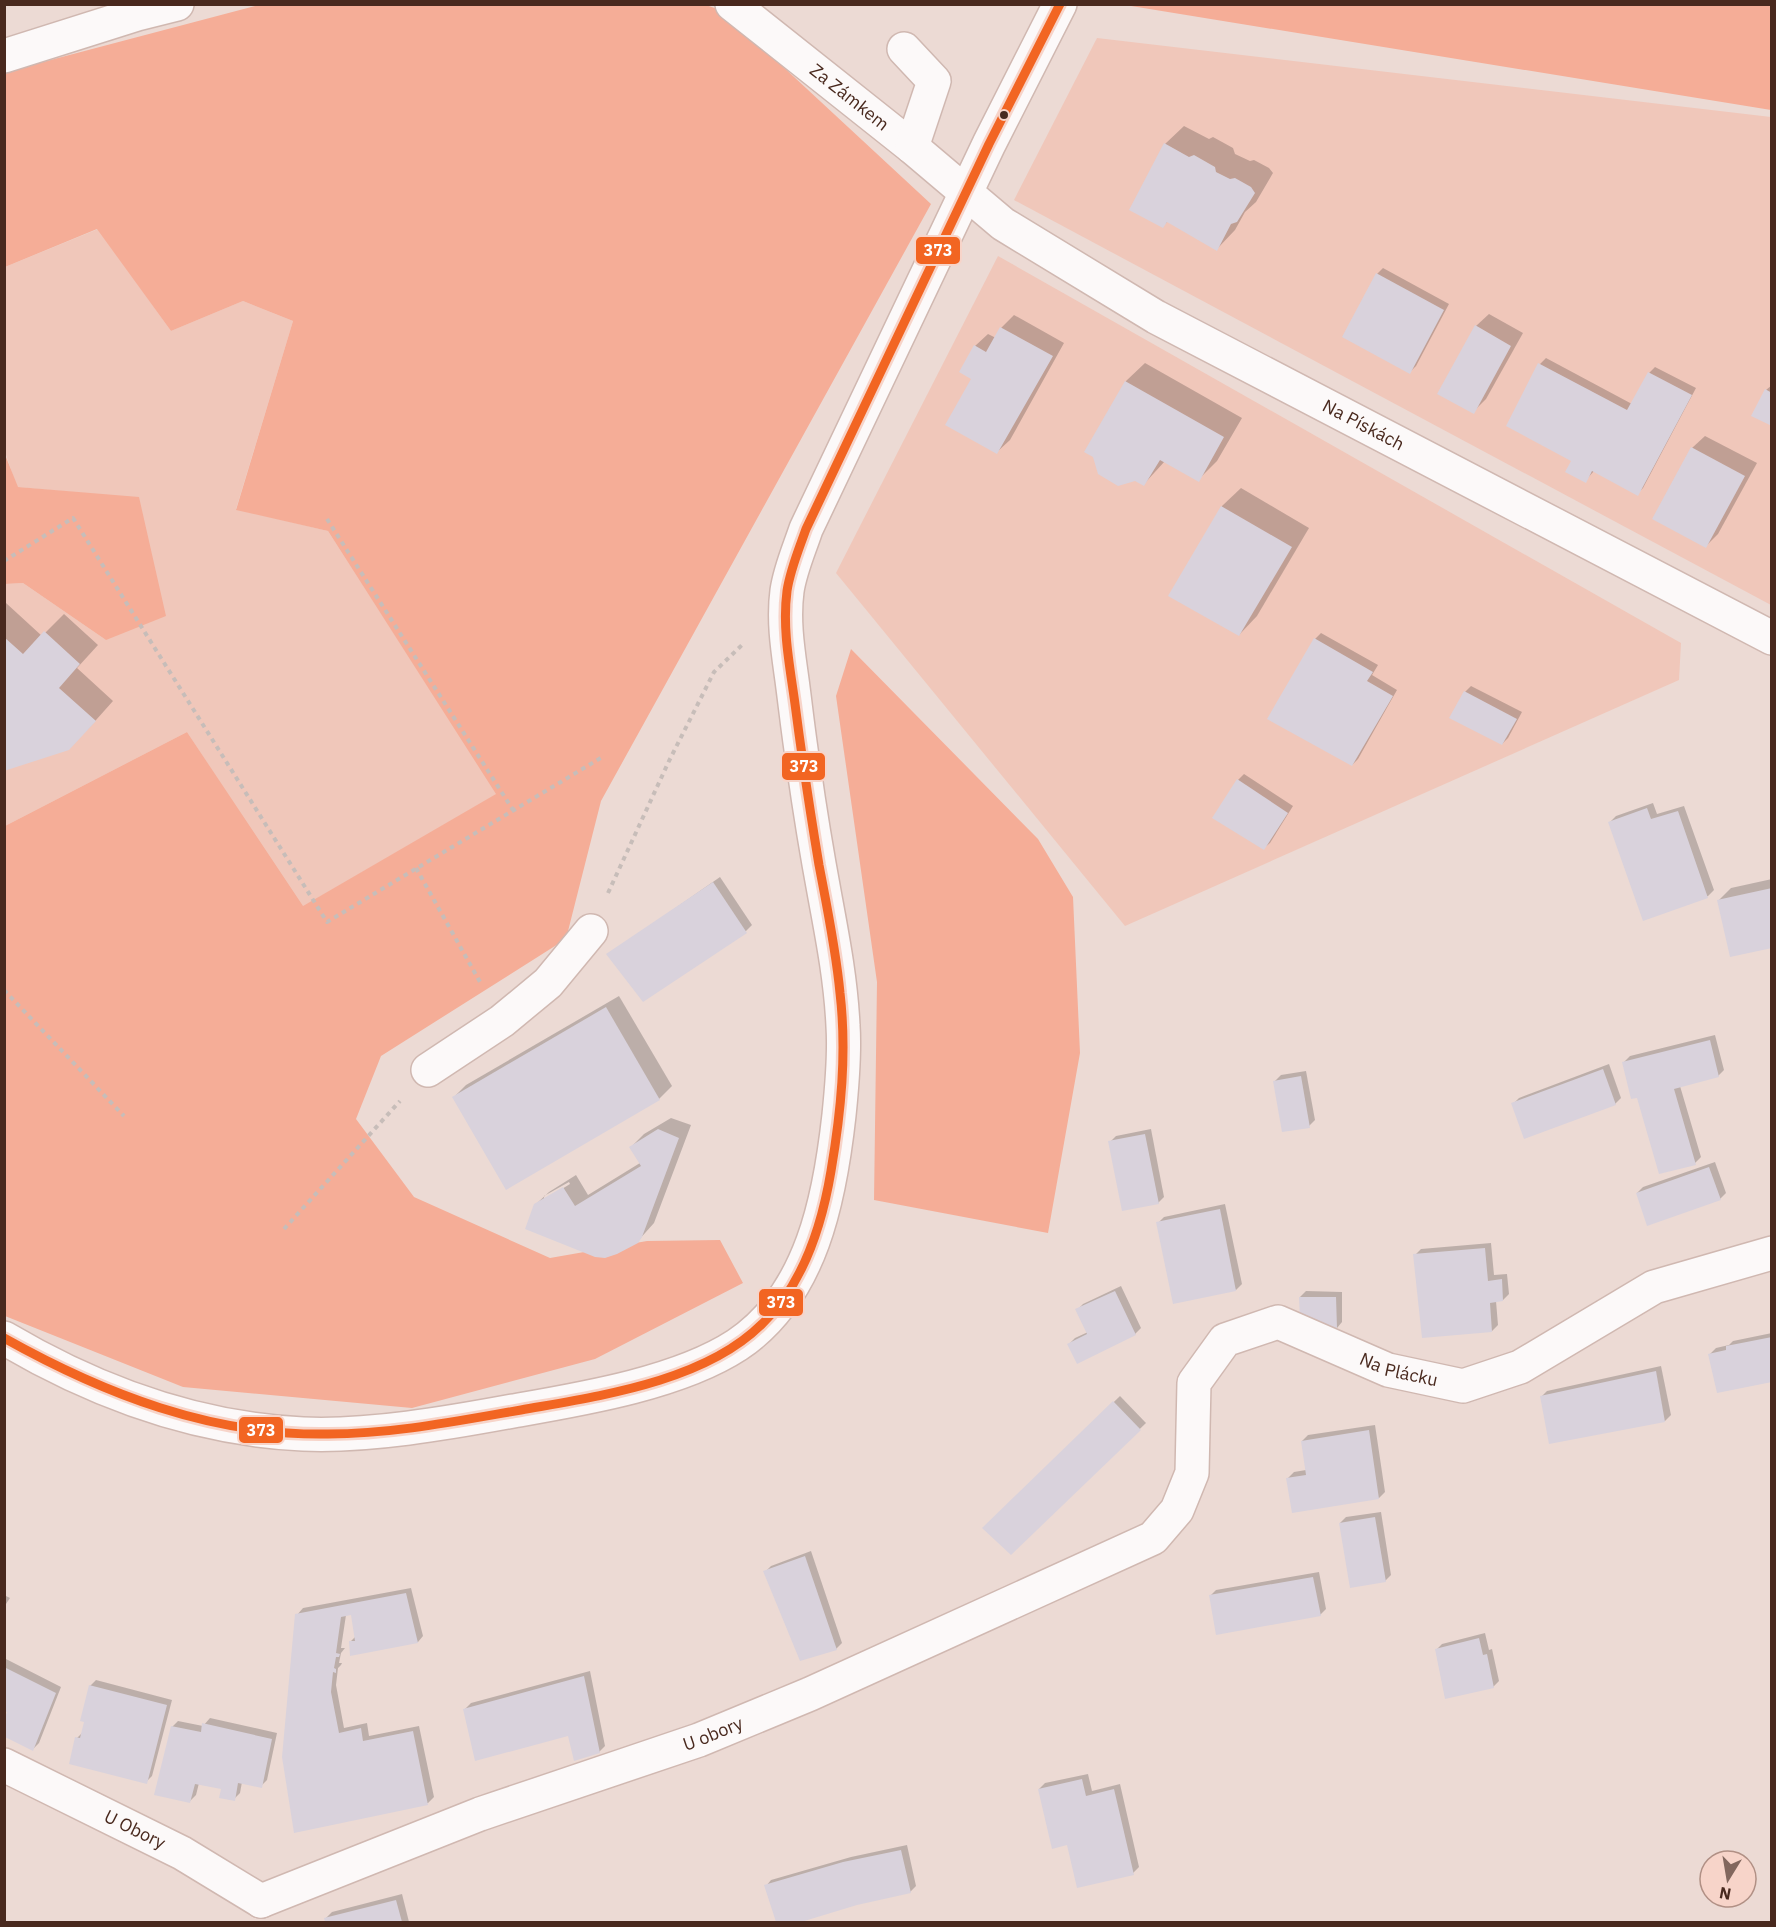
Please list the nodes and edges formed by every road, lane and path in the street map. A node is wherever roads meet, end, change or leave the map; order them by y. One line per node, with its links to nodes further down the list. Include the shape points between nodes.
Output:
1 (177, 4): 5 (street)
2 (732, 4): 6 (street, Za Zámkem)
3 (1060, 4): 7 (street)
4 (904, 49): 6 (street, via 933,81)
5 (4, 56)
6 (912, 147): 7 (street, Za Zámkem)
7 (966, 192): 10 (street, via 806,529 792,568); 11 (street, Na Pískách, via 1003,224 1156,317)
8 (327, 519): 13 (path)
9 (4, 561): 14 (path, via 73,518 327,922)
10 (786, 604): 15 (path, via 714,672); 22 (street, via 801,753 840,989 843,1065 835,1160 821,1221 783,1299 749,1337 721,1355 633,1386 469,1419 376,1431 307,1434 248,1429 151,1407 93,1385)
11 (1772, 638)
12 (604, 756): 13 (path)
13 (513, 810): 14 (path)
14 (416, 868): 17 (path)
15 (591, 931): 17 (street, via 548,983)
16 (4, 990): 19 (path)
17 (502, 1021): 18 (street)
18 (428, 1070): 20 (path)
19 (124, 1116)
20 (285, 1228)
21 (1772, 1253): 23 (street, Na Plácku, via 1654,1287 1520,1367 1463,1386 1388,1370 1278,1322 1225,1340 1194,1383 1192,1473 1177,1510)
22 (4, 1338)
23 (1153, 1538): 25 (street, U obory, via 821,1690 722,1731 480,1814)
24 (4, 1765): 25 (street, U Obory, via 182,1853)
25 (263, 1912)

